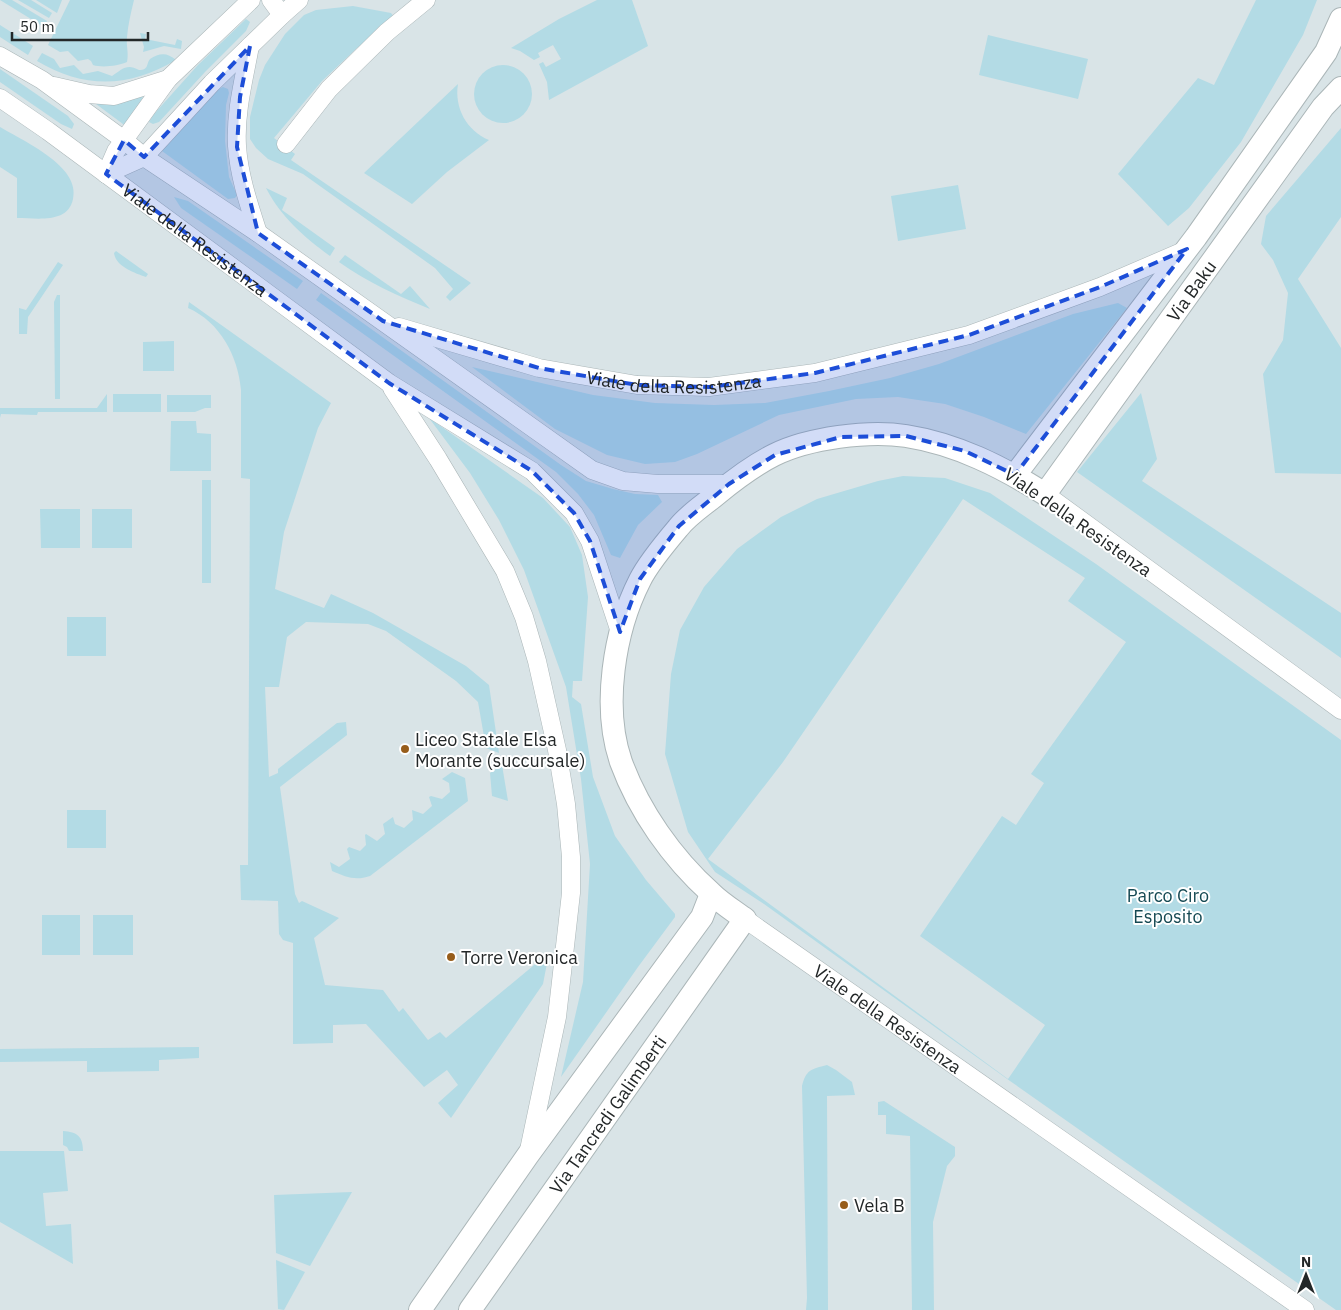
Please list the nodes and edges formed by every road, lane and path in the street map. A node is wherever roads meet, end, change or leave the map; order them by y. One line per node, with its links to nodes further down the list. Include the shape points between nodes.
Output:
1 (251, 0): 9 (street)
2 (271, 0): 5 (street)
3 (299, 0): 5 (street)
4 (426, 0): 14 (street, via 387,32 329,89)
5 (282, 14): 7 (street)
6 (1341, 19): 18 (main road, Via Baku, via 1326,52)
7 (250, 46): 15 (street); 17 (street, via 240,97 237,147)
8 (0, 56): 10 (street, Viale della Resistenza)
9 (168, 79): 10 (street, via 114,96 89,94); 13 (street)
10 (42, 80): 13 (street, Viale della Resistenza)
11 (1341, 88): 24 (main road, Via Baku, via 1323,107)
12 (0, 98): 16 (street, Viale della Resistenza)
13 (124, 140): 15 (street, Viale della Resistenza); 16 (street)
14 (286, 144)
15 (144, 157): 16 (street); 17 (street, Viale della Resistenza)
16 (106, 174): 21 (street, Viale della Resistenza)
17 (258, 233): 19 (street, Viale della Resistenza)
18 (1187, 249): 20 (street, Via Baku, via 1100,287); 22 (main road, Via Baku)
19 (383, 321): 20 (street, Viale della Resistenza, via 539,368 637,385 709,387 815,373); 23 (street, Viale della Resistenza, via 592,470 623,481)
20 (969, 335)
21 (389, 383): 25 (street, Viale della Resistenza, via 532,471 574,513 590,541); 29 (street, Viale della Resistenza, via 501,564 524,617 538,662 557,750 566,804 571,893 557,1017)
22 (1015, 476): 23 (main road, Viale della Resistenza, via 965,451 906,436 874,434 841,437 782,452); 24 (main road, Viale della Resistenza)
23 (729, 484): 25 (main road, Viale della Resistenza, via 679,526 640,579)
24 (1045, 494): 26 (street, Viale della Resistenza)
25 (620, 632): 27 (main road, Viale della Resistenza, via 613,686 615,735 621,761 649,819 676,857)
26 (1341, 710)
27 (711, 894): 28 (main road, Viale della Resistenza); 29 (main road, via 702,917)
28 (745, 919): 31 (main road, Via Tancredi Galimberti); 32 (street, Viale della Resistenza)
29 (528, 1154): 30 (main road)
30 (420, 1310)
31 (470, 1310)
32 (1304, 1310)

